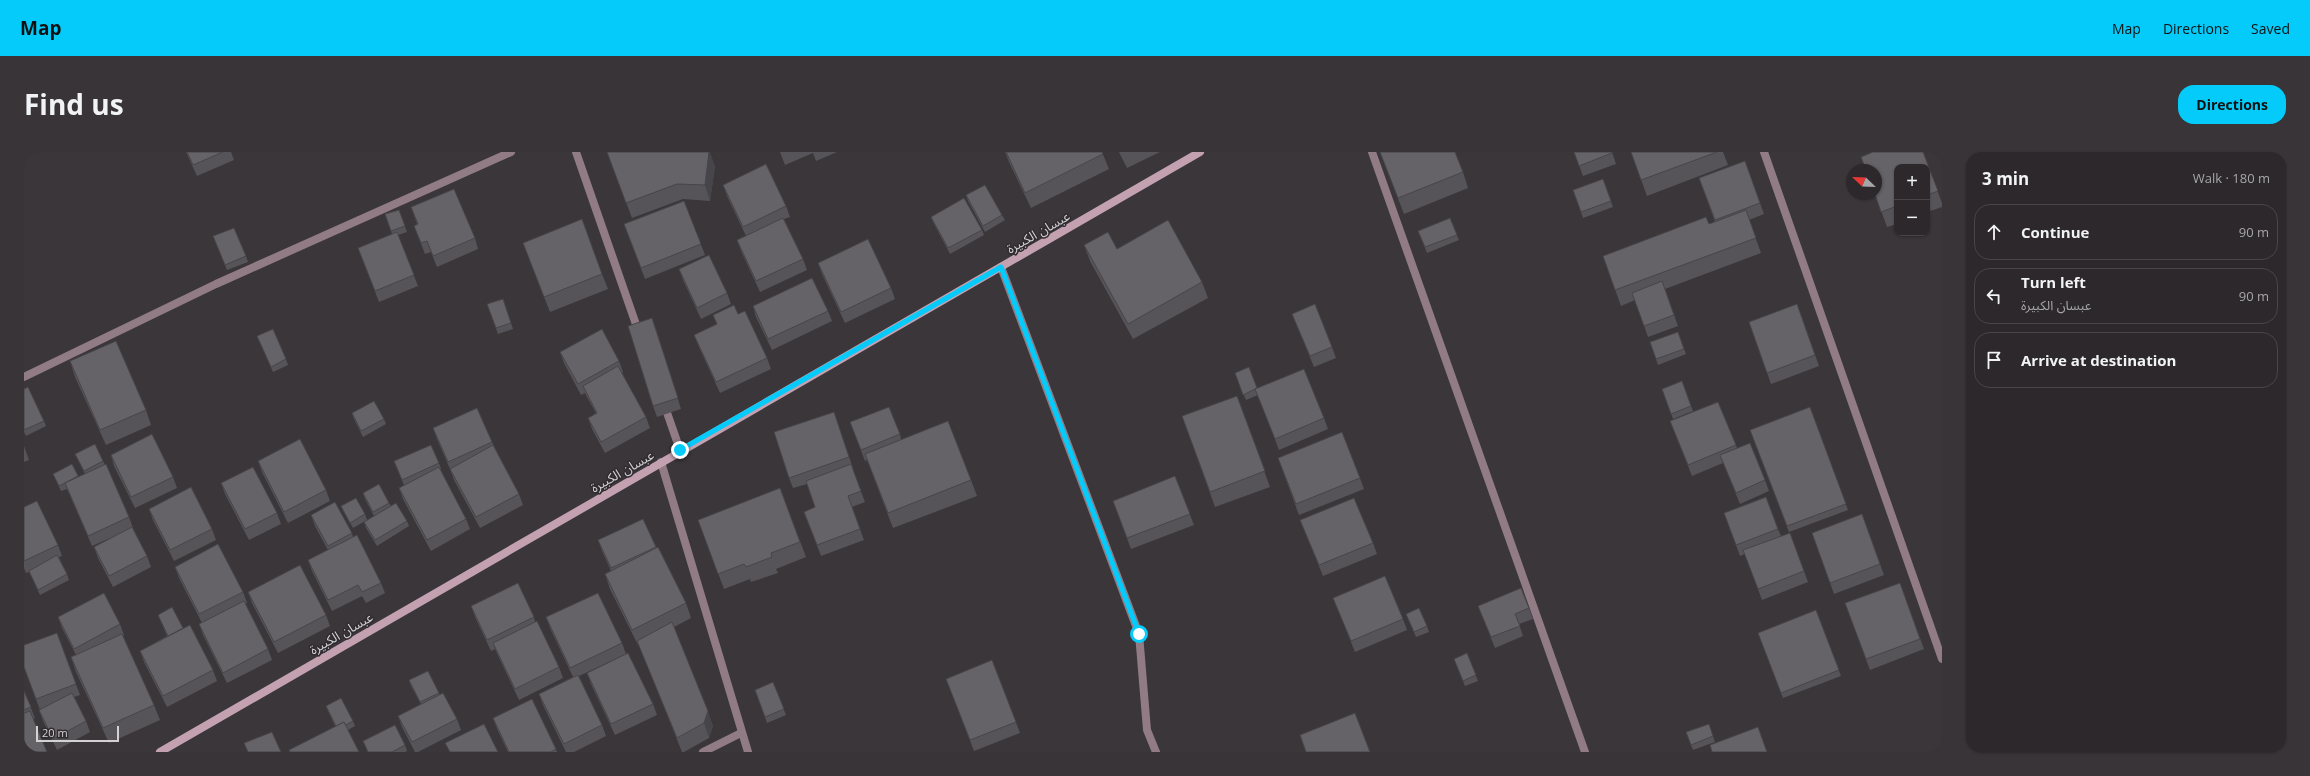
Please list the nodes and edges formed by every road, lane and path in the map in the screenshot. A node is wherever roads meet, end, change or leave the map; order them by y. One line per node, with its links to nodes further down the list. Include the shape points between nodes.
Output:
1 (511, 152): 8 (street, via 216,284)
2 (576, 152): 7 (street)
3 (1200, 152): 6 (main road, عبسان الكبيرة)
4 (1372, 152): 18 (street)
5 (1764, 152): 12 (street)
6 (1001, 267): 10 (main road, عبسان الكبيرة); 17 (street, via 1139,634 1147,730)
7 (642, 338)
8 (24, 377)
9 (662, 398): 10 (street)
10 (680, 450): 11 (main road, عبسان الكبيرة)
11 (661, 462): 13 (street); 14 (main road, عبسان الكبيرة)
12 (1942, 659)
13 (741, 733): 15 (street); 16 (street)
14 (160, 752)
15 (703, 752)
16 (748, 752)
17 (1156, 752)
18 (1585, 752)

